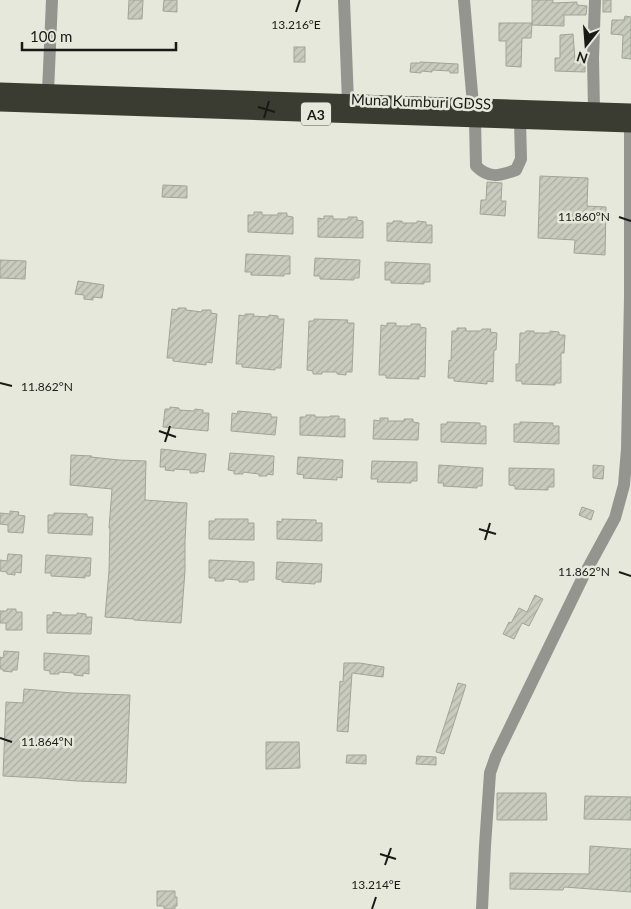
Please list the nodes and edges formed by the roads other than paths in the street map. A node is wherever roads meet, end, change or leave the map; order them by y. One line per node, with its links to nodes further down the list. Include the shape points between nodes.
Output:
1 (52, 0): 6 (street)
2 (344, 0): 7 (street)
3 (464, 0): 9 (street)
4 (595, 0): 10 (street)
5 (0, 90): 6 (highway, Muna Kumburi GDSS / A3)
6 (48, 92): 7 (highway, Muna Kumburi GDSS / A3)
7 (348, 101): 9 (highway, Muna Kumburi GDSS / A3)
8 (0, 104): 11 (highway, Muna Kumburi GDSS / A3)
9 (473, 105): 10 (highway, Muna Kumburi GDSS / A3)
10 (594, 110): 12 (highway, Muna Kumburi GDSS / A3)
11 (475, 120): 13 (highway, Muna Kumburi GDSS / A3); 13 (street, via 476,166 483,173 501,175 516,170 521,159)
12 (631, 120): 13 (highway, Muna Kumburi GDSS / A3); 14 (street, via 624,485 615,518 493,764)
13 (520, 121)
14 (482, 909)

